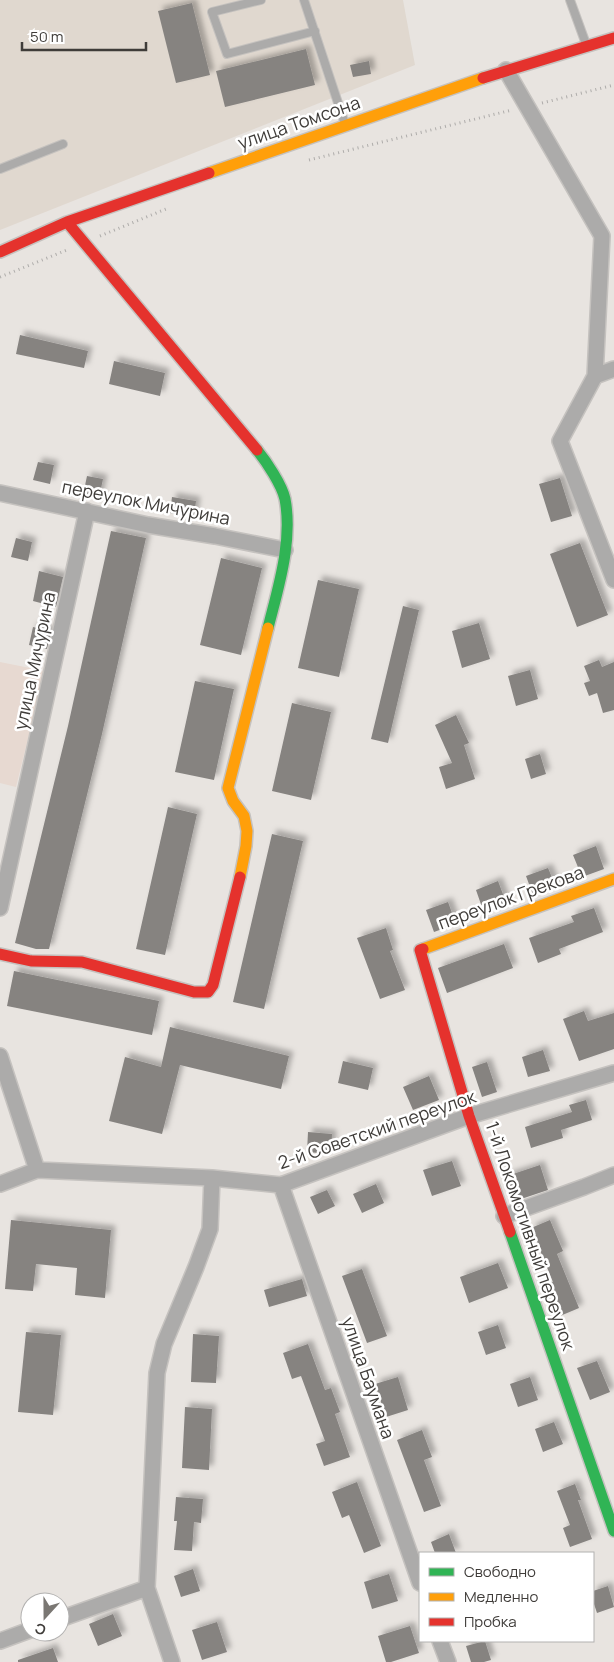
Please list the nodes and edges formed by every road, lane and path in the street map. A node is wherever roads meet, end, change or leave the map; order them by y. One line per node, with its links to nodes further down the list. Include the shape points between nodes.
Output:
1 (261, 0): 4 (lane, via 212,12 227,54)
2 (304, 0): 4 (lane)
3 (570, 0): 6 (lane)
4 (315, 31): 10 (lane)
5 (614, 38): 6 (street, улица Томсона)
6 (586, 46): 7 (street, улица Томсона)
7 (506, 70): 9 (street); 10 (street, улица Томсона)
8 (614, 85): 9 (path)
9 (528, 106): 12 (path); 20 (street, via 602,236)
10 (345, 126): 15 (street, улица Томсона)
11 (63, 144): 13 (lane)
12 (306, 160)
13 (0, 169)
14 (167, 209): 16 (path)
15 (67, 222): 16 (street); 17 (street, улица Томсона)
16 (84, 242): 18 (path); 23 (street, via 267,462 285,498)
17 (0, 252)
18 (0, 276)
19 (614, 369): 20 (street)
20 (595, 376): 24 (street, via 560,440)
21 (0, 493): 22 (street, переулок Мичурина)
22 (87, 511): 23 (street, переулок Мичурина); 26 (street, улица Мичурина)
23 (285, 550): 28 (street, via 228,788 244,816 246,846 213,985 208,992 194,992 82,962 32,961)
24 (614, 580)
25 (614, 879): 27 (street, переулок Грекова)
26 (0, 908)
27 (420, 950): 31 (street, 1-й Локомотивный переулок)
28 (0, 954)
29 (0, 1056): 32 (street)
30 (614, 1073): 31 (street, 2-й Советский переулок)
31 (469, 1116): 36 (street, 2-й Советский переулок); 37 (street, 1-й Локомотивный переулок)
32 (37, 1170): 34 (street, 2-й Советский переулок); 35 (street, 2-й Советский переулок)
33 (614, 1175): 37 (street)
34 (212, 1178): 36 (street, 2-й Советский переулок); 40 (street, via 210,1228 164,1344 157,1373)
35 (0, 1184)
36 (281, 1185): 39 (street, улица Баумана)
37 (504, 1216): 38 (street, 1-й Локомотивный переулок)
38 (614, 1531)
39 (419, 1580)
40 (147, 1588): 41 (street); 45 (street)
41 (70, 1615)
42 (20, 1634): 43 (street)
43 (0, 1641)
44 (440, 1642): 46 (street)
45 (172, 1662)
46 (448, 1662)

